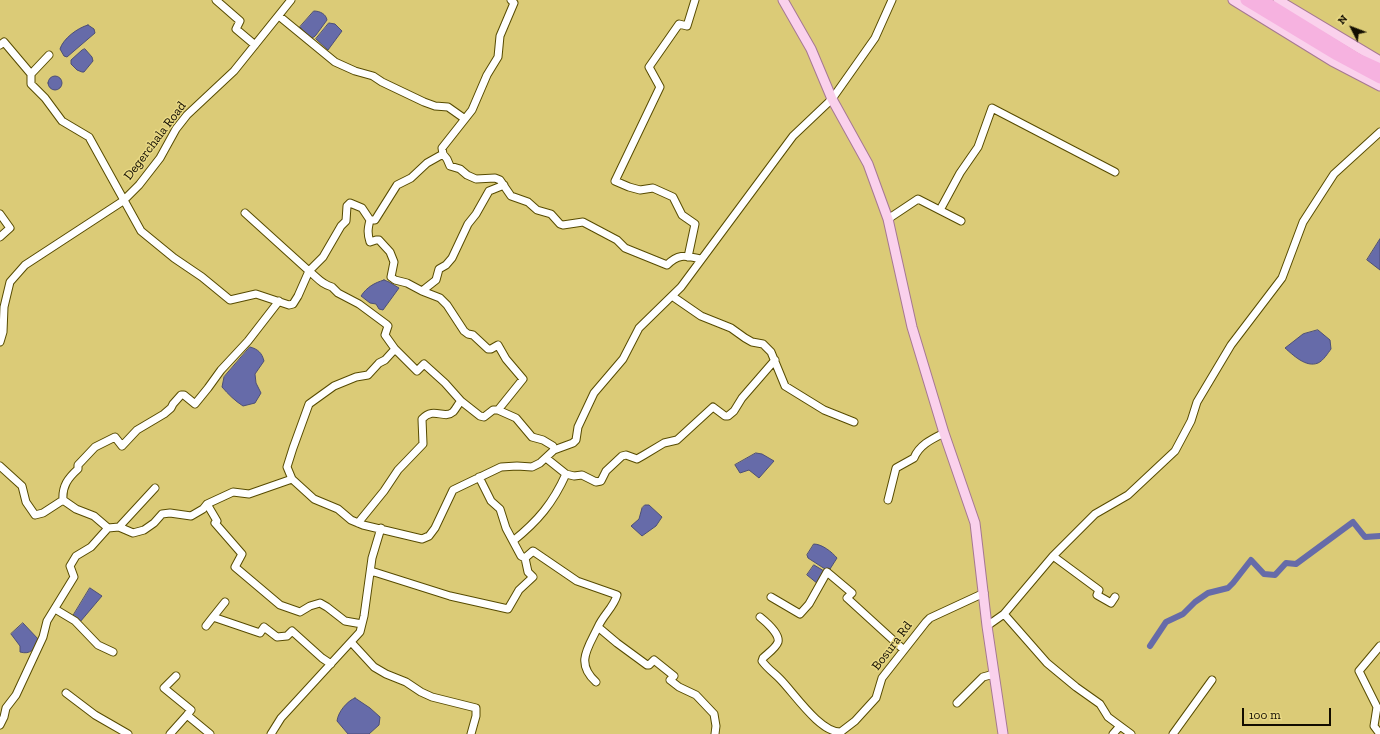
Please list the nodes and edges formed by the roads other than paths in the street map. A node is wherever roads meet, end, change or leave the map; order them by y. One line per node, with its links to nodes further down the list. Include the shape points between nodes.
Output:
1 (216, 0): 13 (street, via 240,21 236,29)
2 (291, 0): 11 (street, Degerchala Road)
3 (511, 0): 21 (street, via 514,3 500,36 498,57)
4 (695, 0): 34 (street, via 687,26 679,24 649,67 660,87 615,181 640,190 653,188 673,197 682,215 696,224)
5 (783, 0): 20 (main road, via 811,49)
6 (892, 0): 20 (street, via 875,38)
7 (1233, 0): 19 (main road, via 1332,61)
8 (1246, 0): 18 (highway)
9 (1262, 0): 16 (highway, via 1358,59)
10 (1278, 0): 15 (main road)
11 (279, 16): 13 (street, Degerchala Road); 21 (street, via 335,62 373,76 424,102 435,106 448,106)
12 (0, 45): 17 (street, via 4,42)
13 (255, 45): 26 (street, Degerchala Road, via 234,71 186,114 160,158)
14 (49, 55): 17 (street)
15 (1380, 61)
16 (1380, 69)
17 (31, 74): 26 (street, via 31,84 62,121 89,137)
18 (1380, 78)
19 (1380, 86)
20 (832, 99): 30 (main road, via 868,164); 35 (street, via 793,136)
21 (465, 119): 23 (street, via 442,148)
22 (1380, 132): 62 (street, via 1334,174 1303,222 1282,278 1231,345 1197,402 1191,421 1175,451 1128,495 1094,514)
23 (443, 154): 25 (street, via 450,166 460,169 472,178 495,178); 31 (street, via 427,163 411,178 397,185 375,220)
24 (1114, 172): 27 (street, via 992,108 978,147)
25 (504, 184): 34 (street, via 511,196 528,202 537,210 551,214 560,224 583,222 617,240 625,248 667,265 677,257); 37 (street, via 489,191 468,224 452,258 439,269 436,280)
26 (123, 201): 39 (street, via 141,231 230,300 256,294); 40 (street, Degerchala Road, via 25,265 10,282)
27 (940, 210): 30 (street, via 918,199); 32 (street)
28 (245, 213): 36 (street)
29 (0, 214): 33 (street, via 10,228)
30 (888, 218): 46 (main road, via 912,327)
31 (370, 220): 36 (street, via 362,208 350,203 347,206 346,221 323,257); 37 (street, via 367,231 370,242 379,240 390,252 394,262 391,277)
32 (961, 221)
33 (0, 237)
34 (688, 257): 35 (street)
35 (701, 259): 38 (street)
36 (309, 271): 39 (street, via 293,304 289,305); 41 (street, via 323,285 332,287 386,324 388,326 385,334)
37 (422, 291): 44 (street, via 440,298 464,331 473,334 488,349 498,345 523,379)
38 (672, 296): 42 (street, via 701,316 731,328 752,342 763,344); 47 (street, via 639,328 623,359 594,394 578,427 576,440)
39 (279, 300): 54 (street, via 248,342 221,370 195,404 181,395 171,408 137,430 122,446 115,437 95,447 78,464 78,469 68,480 62,491)
40 (0, 342)
41 (395, 349): 43 (street, via 417,371 424,364); 52 (street, via 368,375 334,386 309,404 287,467)
42 (775, 360): 45 (street, via 785,386 824,410); 50 (street, via 728,416 713,407 677,440 664,443 636,458 622,456 606,471 601,481 596,482 582,475)
43 (461, 401): 44 (street, via 473,412 484,417 493,410); 57 (street, via 452,413 427,414 422,419 423,444 398,470)
44 (498, 410): 47 (street, via 516,418 532,437 548,442)
45 (854, 422)
46 (944, 434): 55 (street, via 930,440 914,458 896,468); 65 (main road, via 975,523)
47 (554, 450): 48 (street)
48 (546, 458): 50 (street); 51 (street, via 532,467 501,467)
49 (0, 466): 54 (street, via 22,486 26,502 36,515)
50 (566, 474): 61 (street, via 557,493 535,523)
51 (479, 477): 60 (street, via 453,490 429,536 416,538); 61 (street, via 491,502 500,509)
52 (292, 479): 56 (street, via 249,494 233,492); 57 (street, via 314,499 332,505)
53 (155, 488): 58 (street)
54 (63, 500): 59 (street, via 76,509 94,516)
55 (888, 500)
56 (207, 504): 58 (street, via 190,516 162,514 144,530 133,533); 73 (street, via 217,521 215,523 242,554 235,567 280,605 300,612 320,603 345,621)
57 (358, 523): 60 (street)
58 (120, 527): 59 (street)
59 (108, 528): 69 (street, via 91,548 76,556 70,566 74,577)
60 (381, 528): 64 (street)
61 (513, 541): 63 (street, via 521,556)
62 (1053, 556): 67 (street, via 1099,590 1097,594 1111,603); 70 (street)
63 (525, 558): 64 (street, via 528,572 533,577 519,590 508,609 443,594); 76 (street, via 533,551 577,581 617,595)
64 (370, 572): 73 (street)
65 (984, 592): 75 (main road); 79 (street, Bosura Rd, via 930,618)
66 (770, 597): 79 (street, via 800,614 809,604 827,572 852,593 847,598)
67 (1115, 597)
68 (225, 602): 71 (street)
69 (55, 609): 80 (street, via 75,621 98,645); 89 (street, via 47,621 43,637 16,695 6,708)
70 (1004, 614): 75 (street); 90 (street, via 1047,663 1100,704 1108,717)
71 (213, 617): 74 (street); 81 (street, via 260,633 264,628 277,637 287,636 292,631)
72 (760, 617): 91 (street, via 769,624 778,638 778,642 762,661 814,718)
73 (362, 624): 77 (street, via 360,632)
74 (206, 626)
75 (987, 626): 82 (main road)
76 (598, 627): 85 (street, via 585,657 584,666 588,675); 97 (street, via 647,665 654,660 674,676 670,680 696,695 715,716)
77 (352, 642): 81 (street); 96 (street, via 374,667 386,674 432,697 476,708)
78 (1380, 646): 102 (street, via 1359,671 1377,706 1374,726)
79 (904, 650): 91 (street, Bosura Rd, via 882,678 876,698)
80 (113, 652)
81 (331, 664): 95 (street, via 281,718)
82 (994, 674): 87 (street, via 983,678); 98 (main road)
83 (176, 676): 88 (street, via 164,688 191,710)
84 (1212, 680): 101 (street)
85 (596, 682)
86 (66, 693): 92 (street, via 95,715)
87 (958, 703)
88 (187, 715): 93 (street); 94 (street)
89 (0, 725)
90 (1120, 726): 99 (street); 100 (street)
91 (840, 733)
92 (128, 734)
93 (170, 734)
94 (210, 734)
95 (271, 734)
96 (471, 734)
97 (715, 734)
98 (1003, 734)
99 (1113, 734)
100 (1131, 734)
101 (1173, 734)
102 (1380, 734)

